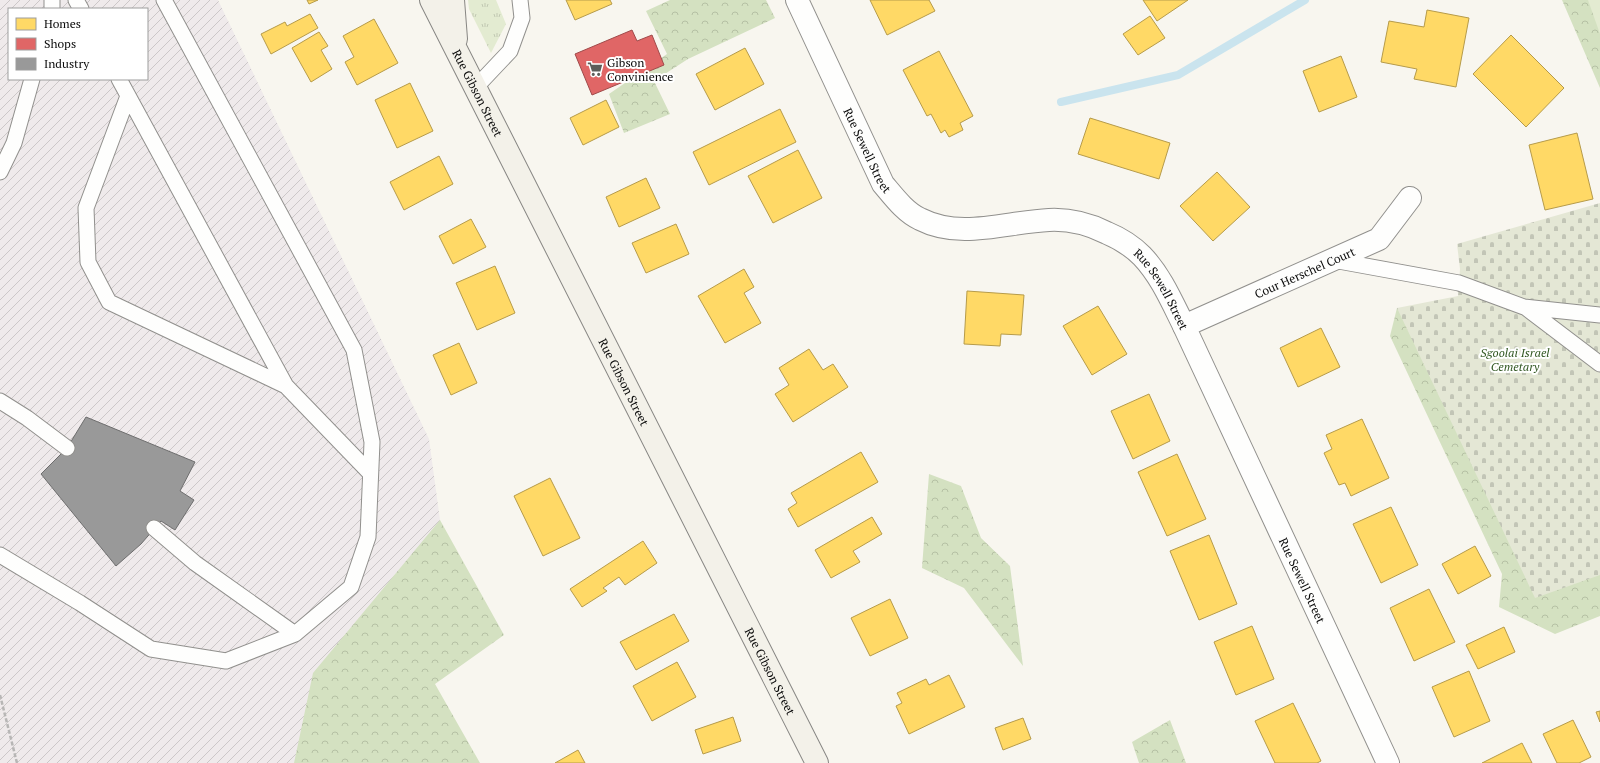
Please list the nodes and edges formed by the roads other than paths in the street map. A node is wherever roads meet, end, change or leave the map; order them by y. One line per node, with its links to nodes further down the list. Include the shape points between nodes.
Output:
1 (164, 0): 21 (lane, via 354,350 372,442)
2 (431, 0): 6 (main road, Rue Gibson Street)
3 (453, 0): 6 (main road)
4 (520, 0): 9 (lane, via 522,18 510,51)
5 (797, 0): 16 (street, Rue Sewell Street, via 883,184 899,204 920,219 942,228 970,230 1049,220 1072,221 1094,227 1118,238 1141,255 1157,275)
6 (457, 54): 9 (main road, Rue Gibson Street)
7 (32, 80): 11 (lane, via 14,143)
8 (120, 80): 10 (lane)
9 (475, 88): 25 (main road, Rue Gibson Street)
10 (128, 96): 18 (lane); 18 (lane, via 86,208 88,262 109,302)
11 (0, 172)
12 (1410, 198): 13 (street, Cour Herschel Court, via 1379,238)
13 (1332, 259): 14 (lane, via 1459,283); 16 (street, Cour Herschel Court)
14 (1524, 307): 15 (lane); 17 (lane)
15 (1600, 315)
16 (1184, 326): 26 (street, Rue Sewell Street)
17 (1600, 364)
18 (286, 386): 21 (lane)
19 (0, 401): 20 (lane)
20 (67, 448)
21 (370, 473): 24 (lane, via 368,537 351,587)
22 (154, 528): 24 (lane, via 195,563)
23 (0, 555): 24 (lane, via 151,649 226,661)
24 (295, 634)
25 (817, 763)
26 (1388, 763)

